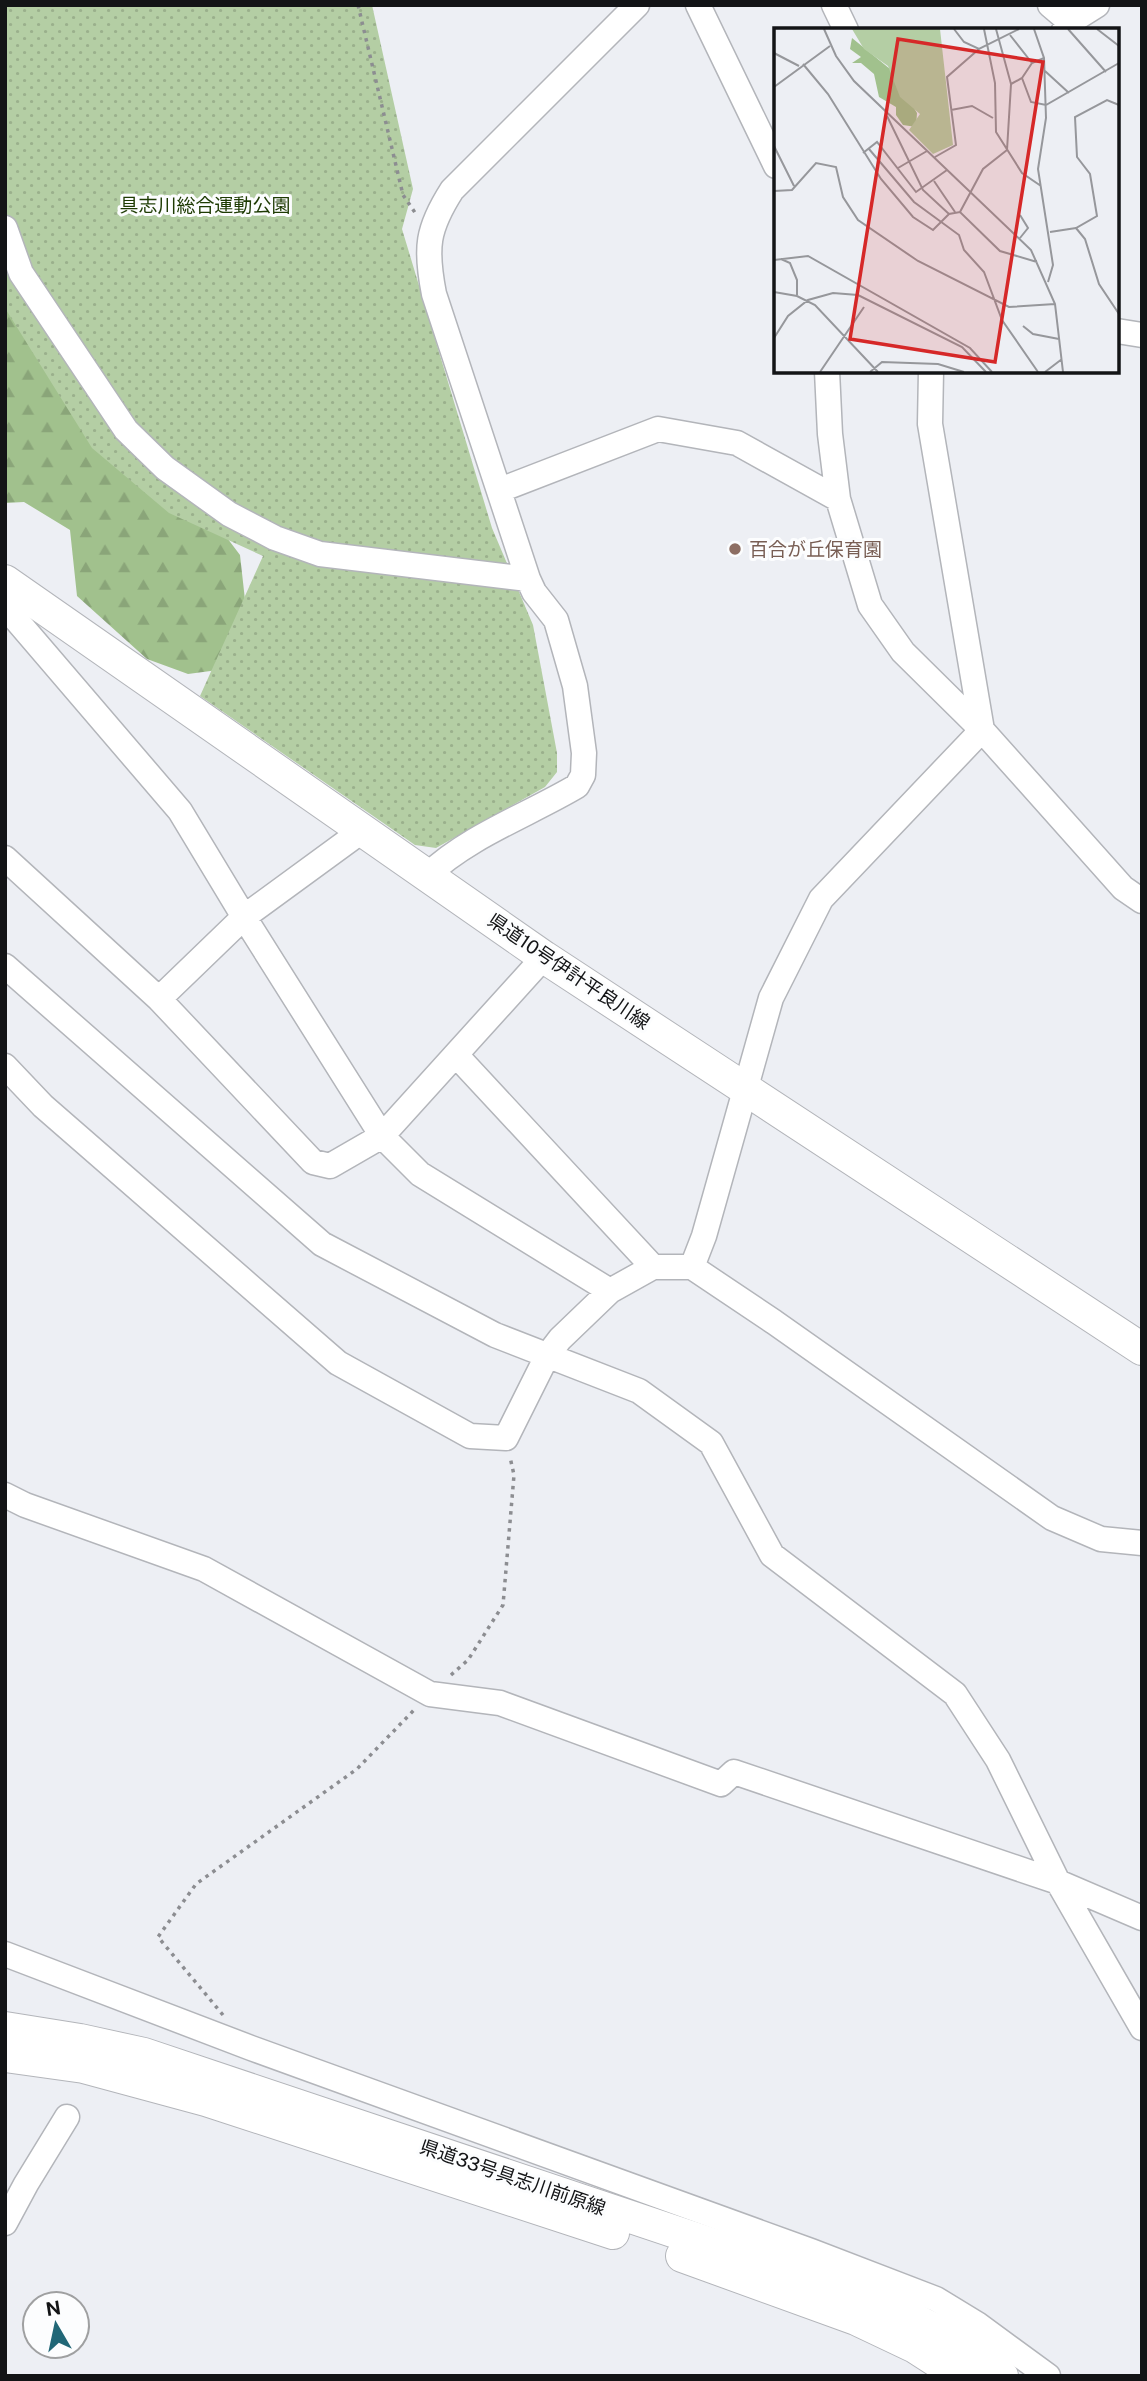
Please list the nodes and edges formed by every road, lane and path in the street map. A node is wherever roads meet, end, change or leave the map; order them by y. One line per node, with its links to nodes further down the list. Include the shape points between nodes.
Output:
1 (358, 5): 11 (path, via 403,195)
2 (637, 5): 11 (street, via 452,190)
3 (698, 5): 9 (street)
4 (834, 5): 8 (street)
5 (1050, 5): 7 (street)
6 (1097, 5): 7 (street)
7 (1067, 26)
8 (845, 28)
9 (774, 162)
10 (5, 228): 18 (street, via 21,273 126,430 165,468 229,514 320,554)
11 (430, 234): 16 (street, via 428,265 434,294)
12 (1119, 331): 13 (street)
13 (1142, 335)
14 (827, 373): 17 (street)
15 (931, 373): 20 (street, via 930,424)
16 (500, 490): 17 (street, via 658,429 737,443); 18 (street)
17 (838, 499): 20 (street, via 870,605 903,652)
18 (528, 579): 23 (street, via 556,620 575,685 583,775 577,786 463,848)
19 (10, 585): 21 (main road, 県道10号伊計平良川線); 25 (street, via 7,609 180,811)
20 (982, 730): 24 (street, via 1123,888); 31 (street, via 821,899 771,998)
21 (363, 830): 23 (main road, 県道10号伊計平良川線); 25 (street)
22 (5, 858): 28 (street)
23 (428, 875): 26 (main road, 県道10号伊計平良川線)
24 (1142, 901)
25 (244, 917): 28 (street); 32 (street)
26 (544, 957): 29 (street); 31 (main road, 県道10号伊計平良川線)
27 (5, 966): 37 (street, via 322,1244 495,1335)
28 (159, 999): 32 (street, via 313,1162 330,1166)
29 (456, 1055): 32 (street); 33 (street)
30 (5, 1066): 38 (street, via 43,1106 338,1363 470,1436)
31 (744, 1086): 34 (street); 36 (main road, 県道10号伊計平良川線)
32 (382, 1136): 35 (street, via 420,1174)
33 (653, 1267): 34 (street); 35 (street)
34 (692, 1267): 40 (street, via 1052,1518 1101,1539)
35 (610, 1291): 37 (street)
36 (1142, 1349)
37 (547, 1356): 38 (street); 42 (street, via 639,1391 711,1444 772,1555 955,1694 998,1760)
38 (506, 1438): 41 (path, via 514,1475 503,1605 468,1660)
39 (5, 1495): 41 (street, via 204,1569)
40 (1142, 1543)
41 (430, 1694): 42 (street, via 500,1703 721,1784 734,1772); 45 (path, via 357,1769 196,1885 158,1937)
42 (1058, 1882): 43 (street); 47 (street)
43 (1142, 1918)
44 (5, 1954): 53 (street, via 251,2049 936,2299)
45 (225, 2018)
46 (5, 2028): 52 (main road, 県道33号具志川前原線, via 144,2054 819,2280 914,2318 966,2348)
47 (1142, 2028)
48 (5, 2056): 51 (main road, 県道33号具志川前原線, via 84,2067 206,2099 674,2253 856,2319 915,2347)
49 (67, 2117): 50 (street)
50 (5, 2223)
51 (960, 2376)
52 (1002, 2376)
53 (1048, 2376)

